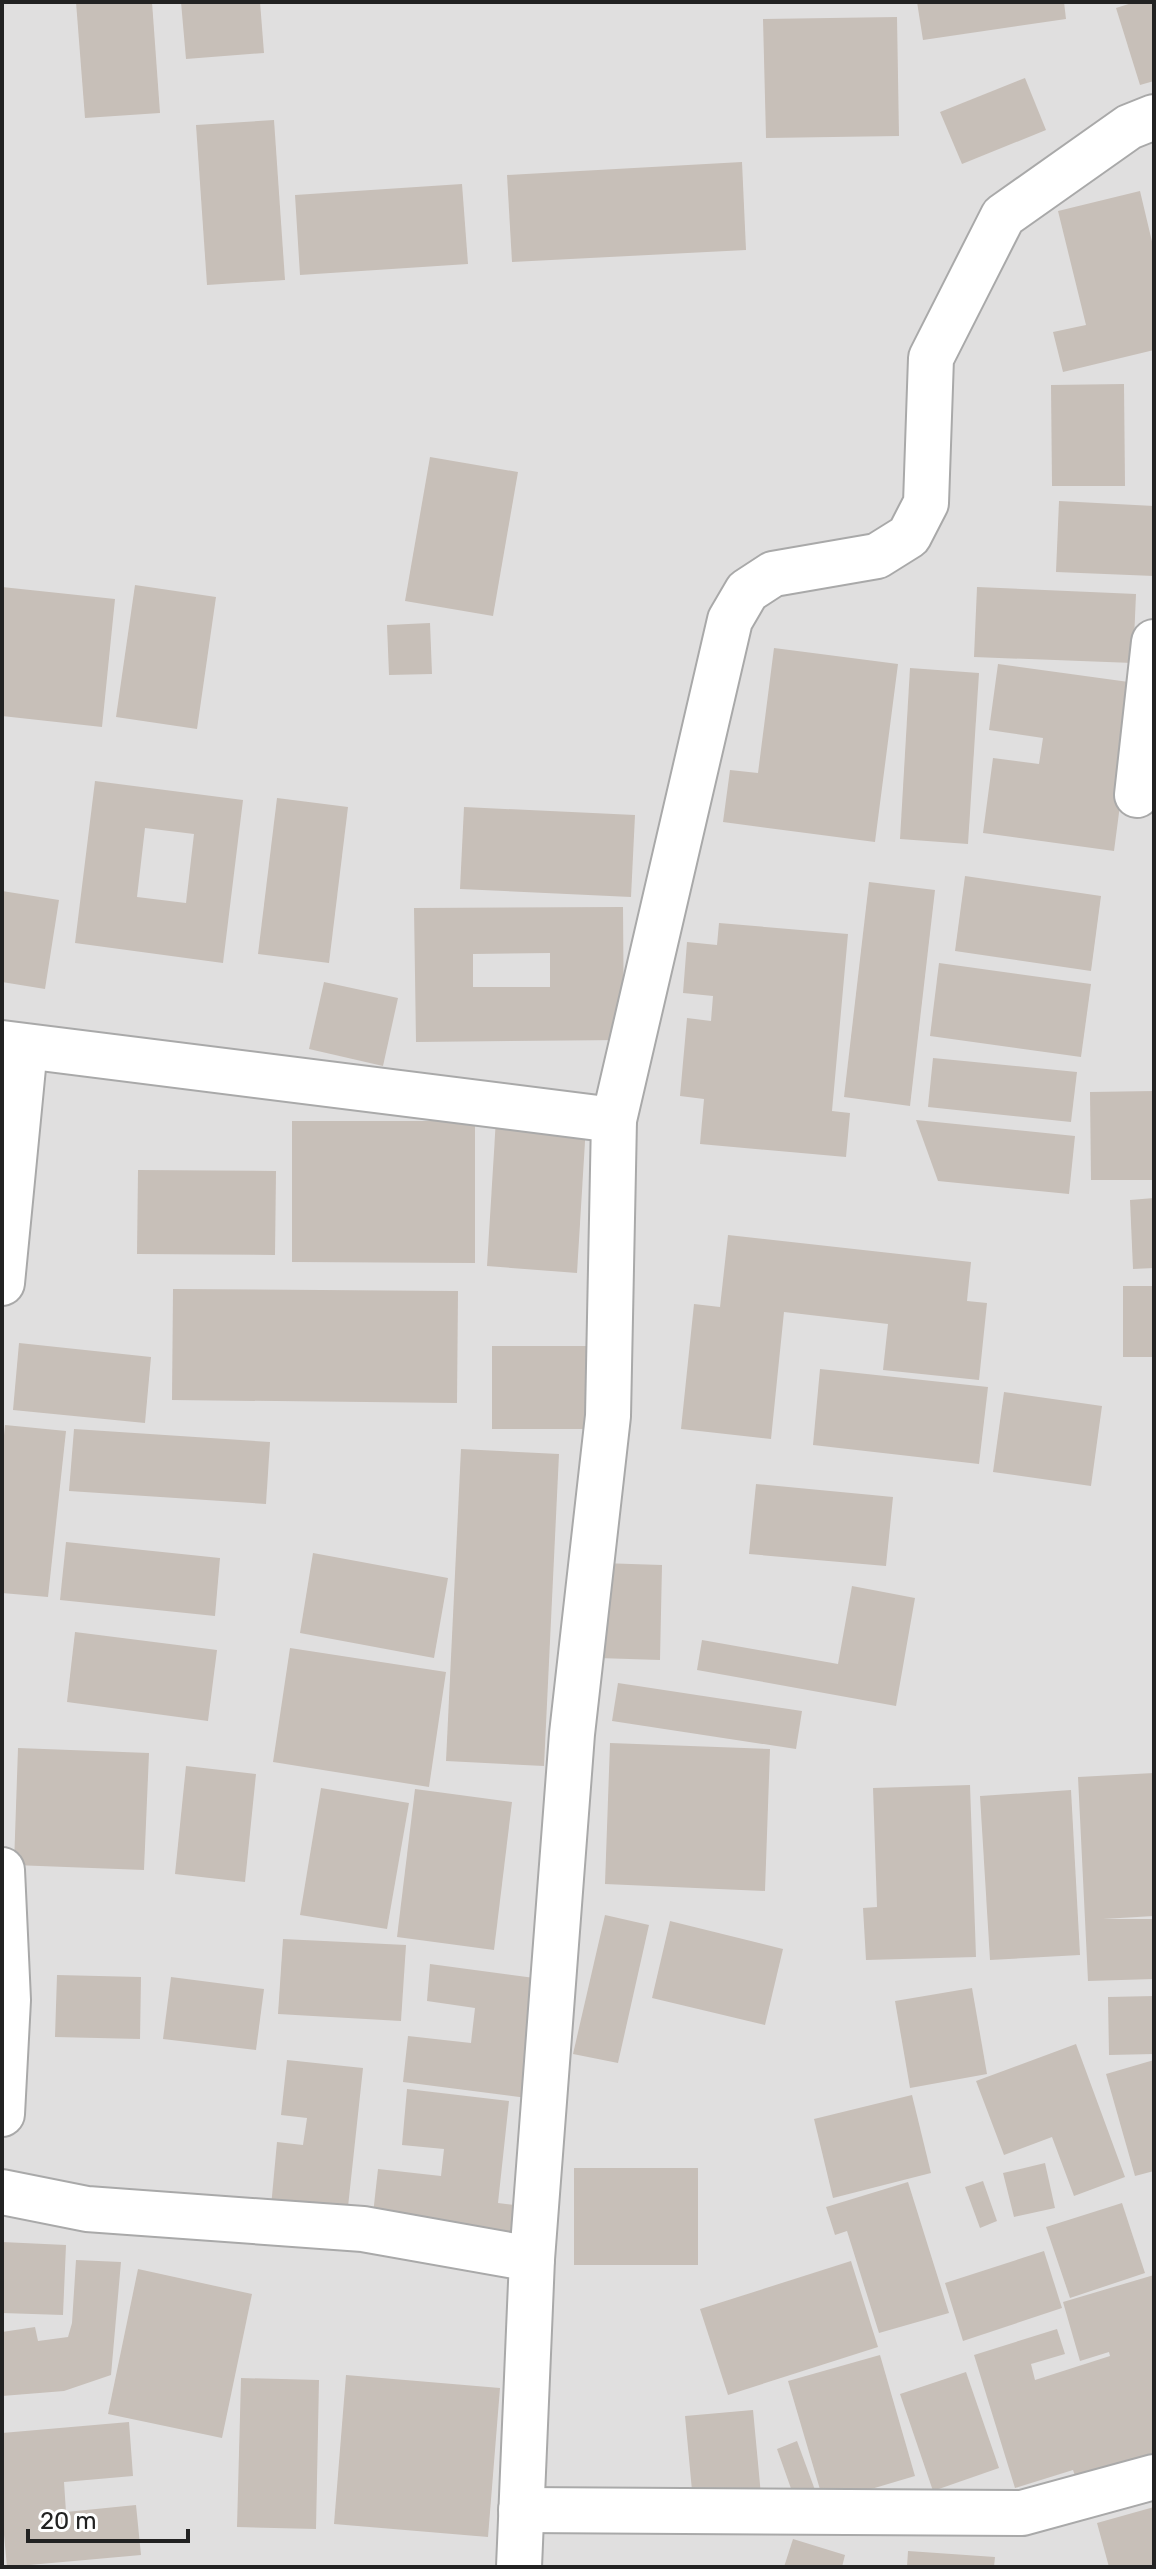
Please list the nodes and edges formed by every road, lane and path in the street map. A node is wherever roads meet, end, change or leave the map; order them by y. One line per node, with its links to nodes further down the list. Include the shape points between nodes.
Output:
1 (1154, 117): 5 (street, via 1129,127 1003,216 931,358 926,503 909,536 877,556 773,574 747,591 730,620)
2 (1154, 642): 3 (street)
3 (1137, 795)
4 (13, 1045): 5 (street); 6 (street)
5 (614, 1120): 10 (street, via 608,1416 572,1734)
6 (2, 1283)
7 (2, 1870): 8 (street, via 8,2000)
8 (2, 2114)
9 (2, 2192): 10 (street, via 87,2209 363,2229)
10 (532, 2259): 12 (street)
11 (1154, 2477): 12 (street, via 1022,2513)
12 (521, 2510): 13 (street)
13 (519, 2567)

